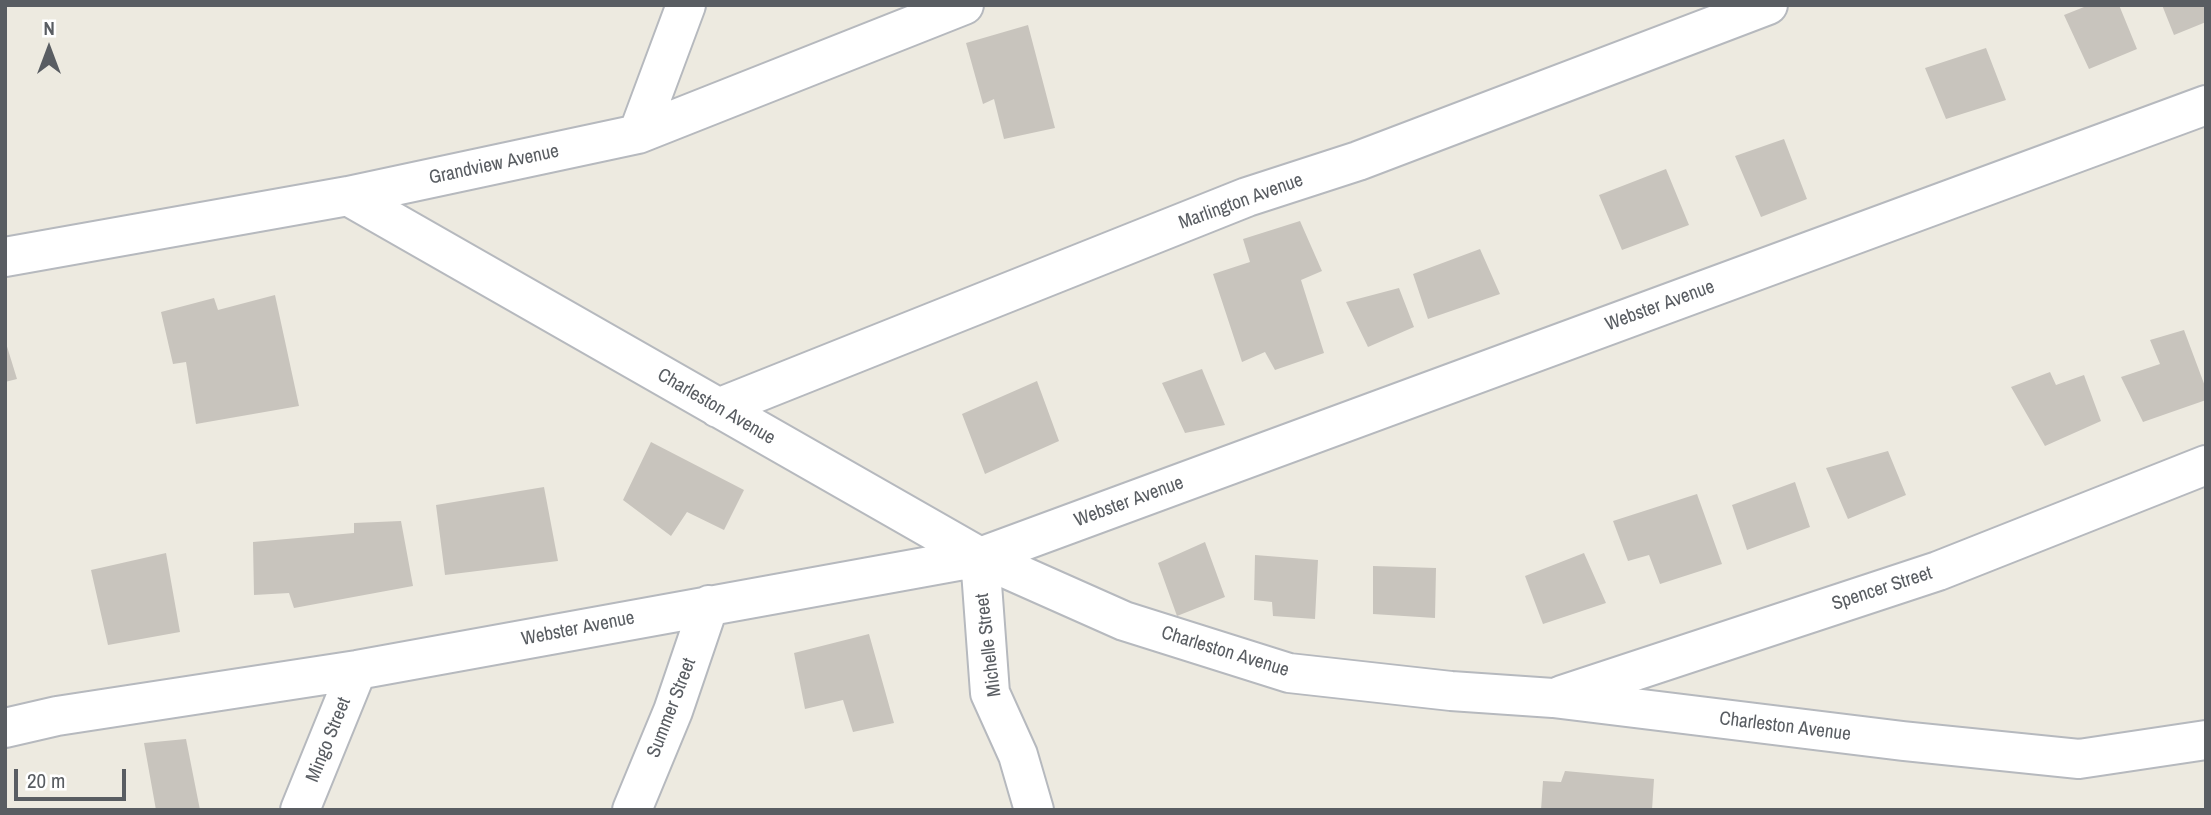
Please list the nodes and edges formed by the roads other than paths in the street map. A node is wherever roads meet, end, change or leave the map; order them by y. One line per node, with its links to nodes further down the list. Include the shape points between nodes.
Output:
1 (686, 5): 5 (street)
2 (1768, 5): 8 (street, Marlington Avenue, via 1371,156 1248,197)
3 (951, 9): 5 (street, Grandview Avenue)
4 (2206, 105): 10 (street, Webster Avenue)
5 (638, 134): 6 (street, Grandview Avenue)
6 (348, 196): 7 (street, Grandview Avenue); 8 (street, Charleston Avenue)
7 (5, 257)
8 (718, 408): 10 (street, Charleston Avenue)
9 (2206, 465): 13 (street, Spencer Street, via 1938,571)
10 (979, 557): 11 (street, Webster Avenue); 13 (street, Charleston Avenue, via 1124,621 1289,673); 18 (street, Michelle Street, via 990,693 1018,755)
11 (709, 604): 12 (street, Webster Avenue); 17 (street, Summer Street, via 673,711)
12 (357, 670): 14 (street, Webster Avenue); 16 (street, Mingo Street)
13 (1553, 698): 15 (street, Charleston Avenue, via 2079,759)
14 (5, 728)
15 (2206, 740)
16 (300, 810)
17 (632, 810)
18 (1034, 810)

